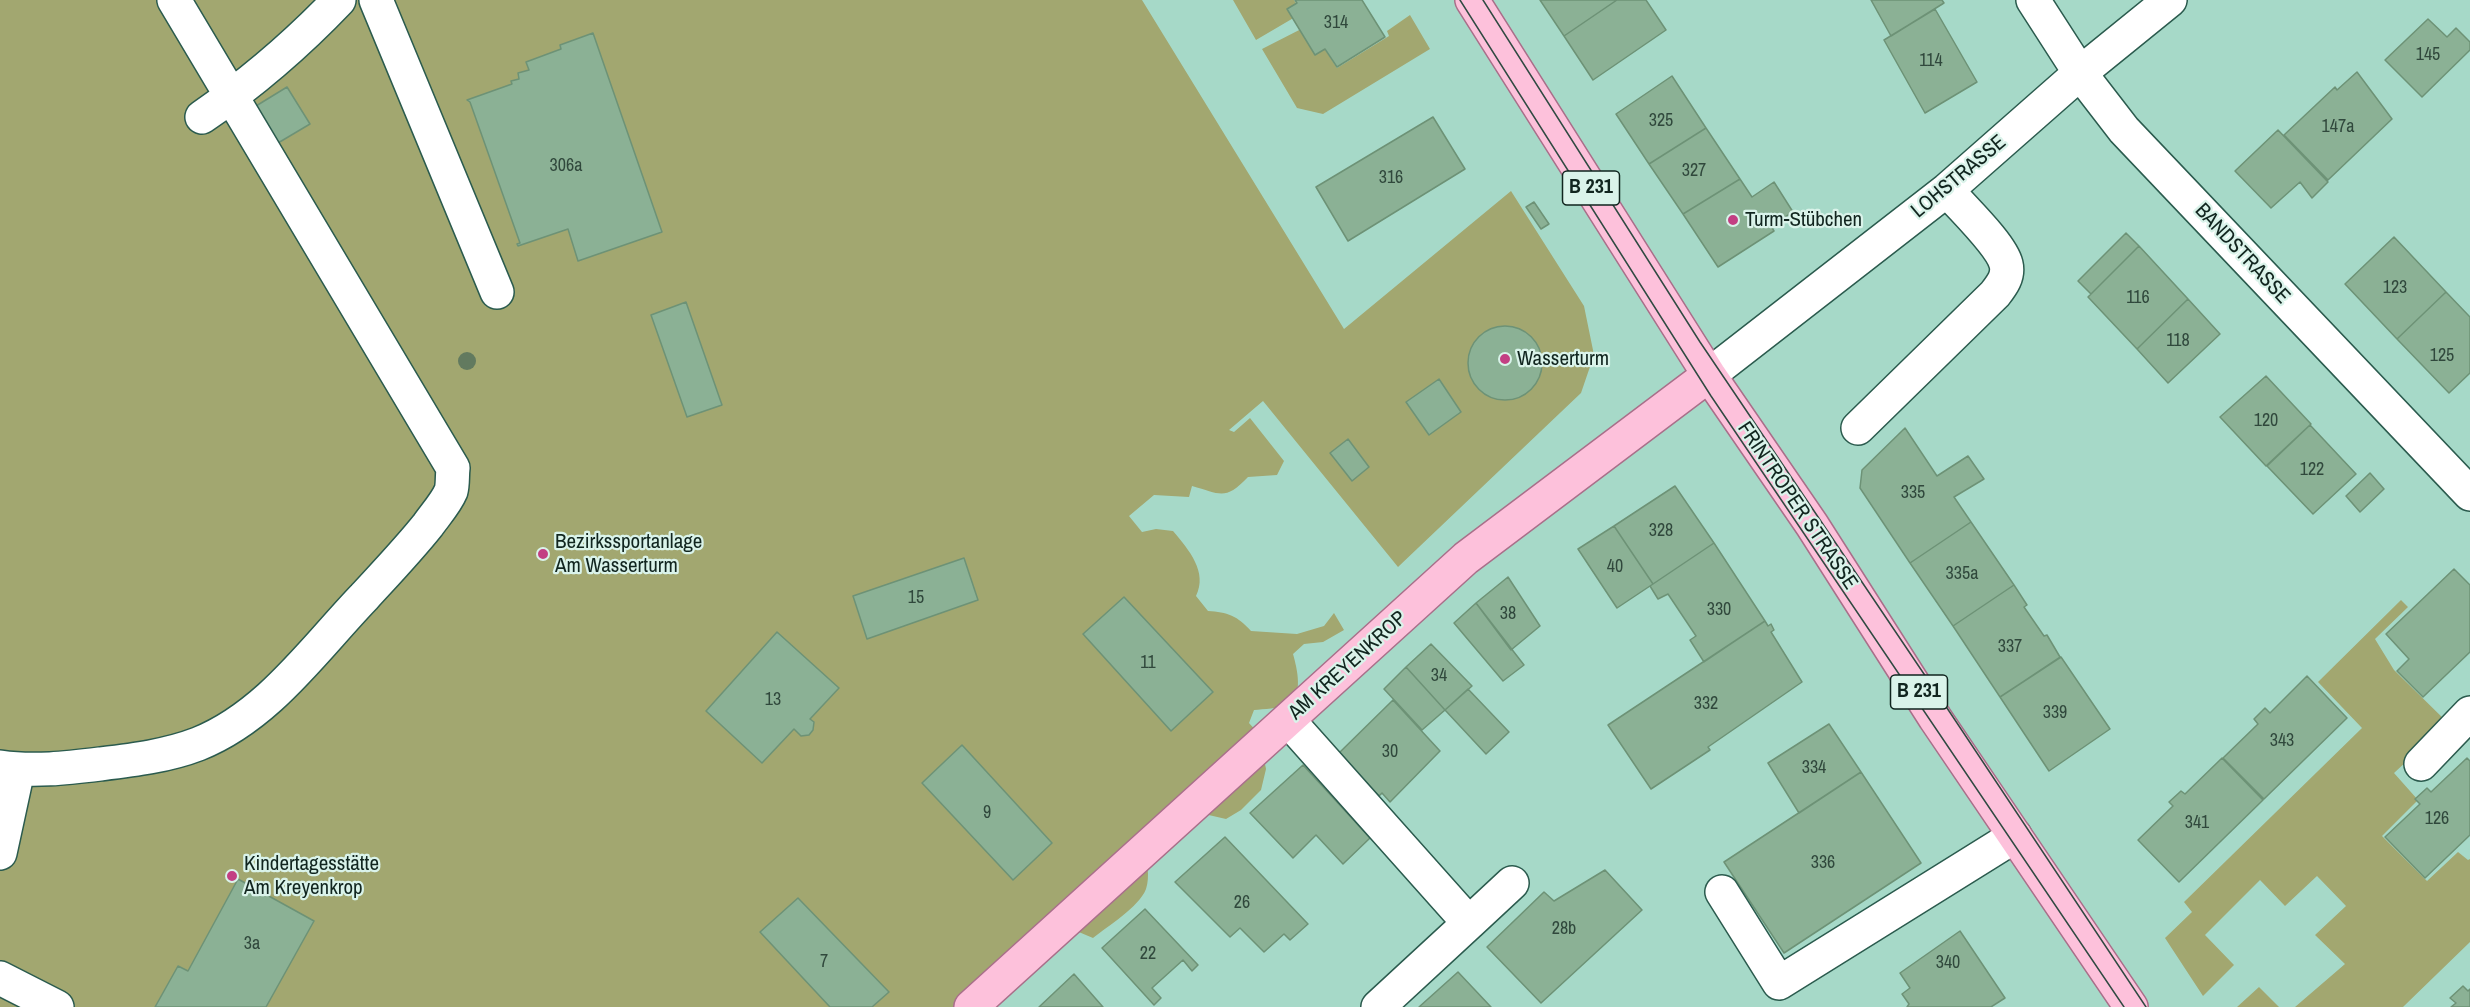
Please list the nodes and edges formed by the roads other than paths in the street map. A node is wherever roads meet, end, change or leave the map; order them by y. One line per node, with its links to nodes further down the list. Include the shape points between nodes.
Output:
1 (174, 0): 8 (street)
2 (339, 0): 8 (street, via 291,49)
3 (376, 0): 11 (street)
4 (1472, 0): 13 (main road, FRINTROPER STRASSE / B 231)
5 (2033, 0): 7 (street, BANDSTRASSE)
6 (2170, 0): 7 (street, LOHSTRASSE)
7 (2080, 73): 10 (street, LOHSTRASSE); 15 (street, BANDSTRASSE, via 2124,130)
8 (233, 96): 9 (street); 19 (street, via 453,468 451,490 407,551 334,632 278,689 223,732 156,756 60,769)
9 (202, 117)
10 (1947, 190): 12 (street, LOHSTRASSE); 14 (street, via 1999,251 2007,266 2005,281)
11 (498, 292)
12 (1742, 347): 13 (street, AM KREYENKROP)
13 (1709, 375): 17 (main road, AM KREYENKROP, via 1466,558); 20 (main road, FRINTROPER STRASSE / B 231)
14 (1858, 428)
15 (2470, 494)
16 (2470, 713): 18 (street)
17 (1288, 720): 24 (street); 27 (main road, AM KREYENKROP)
18 (2421, 765)
19 (9, 768): 21 (street)
20 (2015, 836): 23 (street, via 1779,983); 29 (main road, FRINTROPER STRASSE / B 231)
21 (0, 853)
22 (1512, 883): 24 (street)
23 (1722, 892)
24 (1469, 923): 28 (street)
25 (0, 978): 26 (street)
26 (57, 1007)
27 (971, 1007)
28 (1378, 1007)
29 (2131, 1007)

